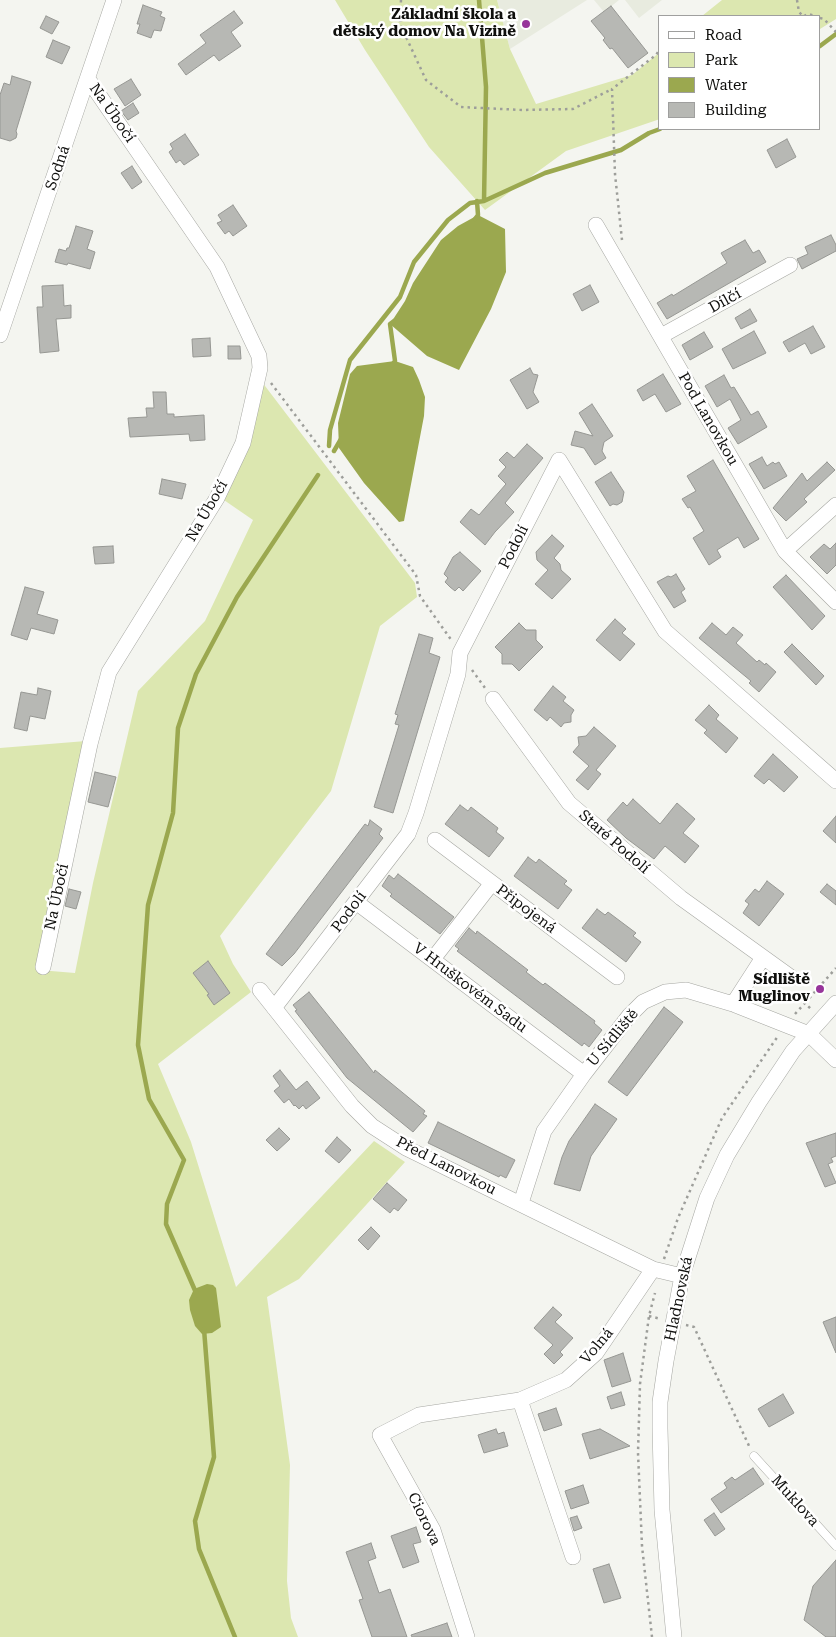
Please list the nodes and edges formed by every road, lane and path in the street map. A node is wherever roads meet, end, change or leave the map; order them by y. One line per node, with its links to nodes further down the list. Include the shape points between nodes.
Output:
1 (114, 0): 8 (street, Sodná)
2 (401, 0): 9 (path, via 400,24 426,80 461,107 572,109)
3 (797, 0): 4 (path)
4 (803, 15)
5 (821, 18): 6 (path)
6 (836, 32)
7 (658, 52): 9 (path)
8 (88, 79): 13 (street, Sodná); 15 (street, Na Úbočí, via 217,267 260,356)
9 (612, 89): 11 (path)
10 (596, 225): 14 (street, Pod Lanovkou)
11 (623, 248)
12 (790, 265): 14 (street, Dílčí)
13 (0, 335)
14 (661, 336): 17 (street, Pod Lanovkou)
15 (260, 368): 19 (path, via 416,575 420,596); 27 (street, Na Úbočí, via 243,442 217,498 109,672 90,744)
16 (836, 505): 17 (street)
17 (785, 551): 18 (street, Pod Lanovkou)
18 (836, 602)
19 (460, 653): 20 (path); 21 (street, Podolí, via 559,460 665,632); 24 (street, Podolí, via 458,674 408,834)
20 (493, 700): 25 (street, Staré Podolí, via 568,803 681,898)
21 (836, 782)
22 (435, 840): 23 (street, Připojená)
23 (492, 883): 26 (street); 29 (street, Připojená)
24 (356, 902): 26 (street, V Hruškovém Sadu); 35 (street, Podolí)
25 (762, 958): 30 (street, Staré Podolí); 34 (street)
26 (433, 960): 38 (street, V Hruškovém Sadu)
27 (43, 967)
28 (836, 968): 32 (path)
29 (617, 977)
30 (792, 978)
31 (260, 990): 35 (street, Před Lanovkou)
32 (804, 1003)
33 (836, 1003): 36 (street, Hladnovská)
34 (732, 1004): 36 (street, U Sídliště); 38 (street, U Sídliště, via 686,990 665,992 643,1002)
35 (274, 1008): 39 (street, Před Lanovkou, via 352,1106 372,1126 406,1148)
36 (808, 1034): 37 (street); 41 (street, Hladnovská, via 758,1102 727,1155 707,1198)
37 (836, 1060)
38 (584, 1074): 39 (street, U Sídliště, via 544,1131)
39 (521, 1203): 40 (street, Před Lanovkou)
40 (653, 1269): 41 (street, Před Lanovkou); 44 (street, Volná, via 596,1353 566,1380)
41 (682, 1276): 43 (street, Hladnovská)
42 (649, 1316): 43 (path)
43 (672, 1322): 46 (path, via 694,1327); 50 (street, Hladnovská, via 660,1402 660,1428 662,1510)
44 (520, 1400): 45 (street, Volná, via 419,1415); 48 (street)
45 (380, 1435): 49 (street, Ciorova, via 433,1530)
46 (754, 1456): 47 (lane, Muklova)
47 (836, 1546)
48 (573, 1557)
49 (468, 1637)
50 (674, 1637)

